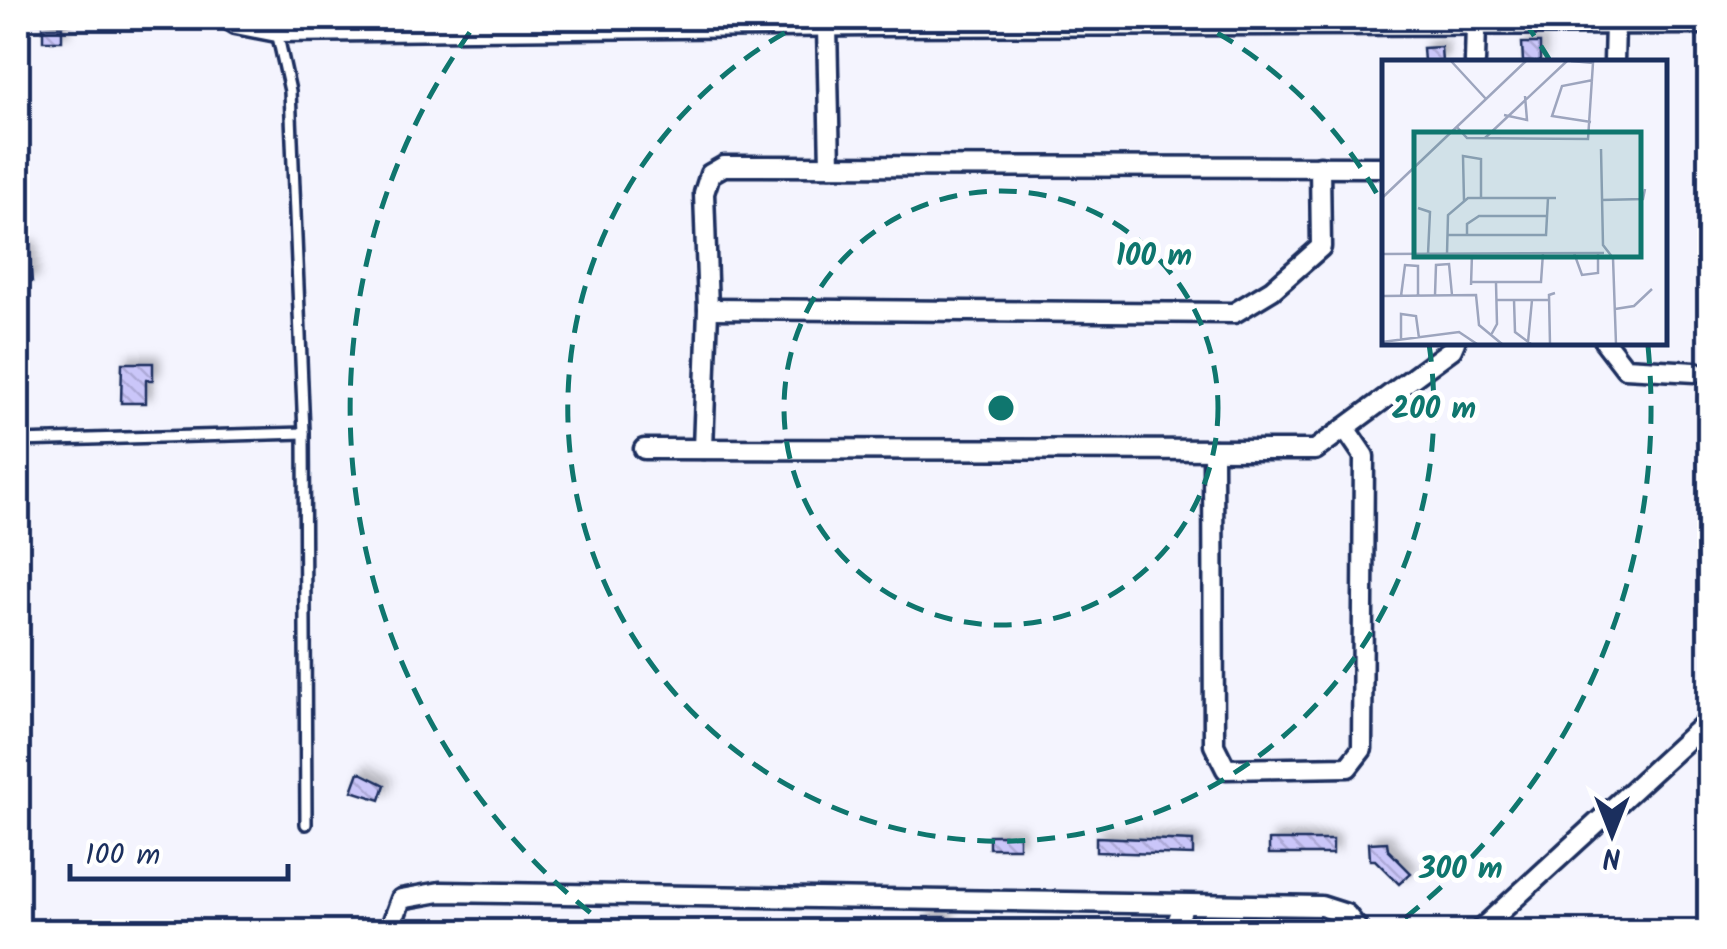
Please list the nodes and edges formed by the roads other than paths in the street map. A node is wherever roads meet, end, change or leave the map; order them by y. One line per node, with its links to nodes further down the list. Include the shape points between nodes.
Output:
1 (226, 18): 10 (street)
2 (1285, 21): 6 (street); 9 (street)
3 (329, 23): 4 (street); 10 (street)
4 (508, 23): 5 (street)
5 (744, 23): 9 (street)
6 (1476, 24): 7 (street); 11 (street)
7 (1615, 24): 8 (street); 12 (street)
8 (1710, 24)
9 (827, 27): 13 (street)
10 (278, 32): 21 (lane, via 290,91)
11 (1475, 60)
12 (1614, 60)
13 (830, 166): 14 (street); 16 (street, via 724,166 710,174 704,193)
14 (1320, 166): 15 (street); 16 (street, via 1321,247 1234,313)
15 (1382, 167)
16 (708, 310): 24 (street)
17 (1454, 345): 20 (street)
18 (1607, 345): 19 (street, via 1625,368)
19 (1696, 372)
20 (1345, 428): 25 (street, via 1315,450); 25 (street, via 1364,456 1362,749 1348,767 1226,768 1214,745)
21 (304, 433): 22 (lane); 27 (lane)
22 (18, 441)
23 (644, 449): 24 (street)
24 (703, 449): 25 (street)
25 (1212, 450)
26 (1710, 718): 32 (street)
27 (306, 824)
28 (1184, 905): 29 (street, via 440,892 401,899); 30 (street); 31 (street, via 1322,906 1346,914)
29 (389, 932)
30 (1172, 932)
31 (1360, 932)
32 (1478, 932)

